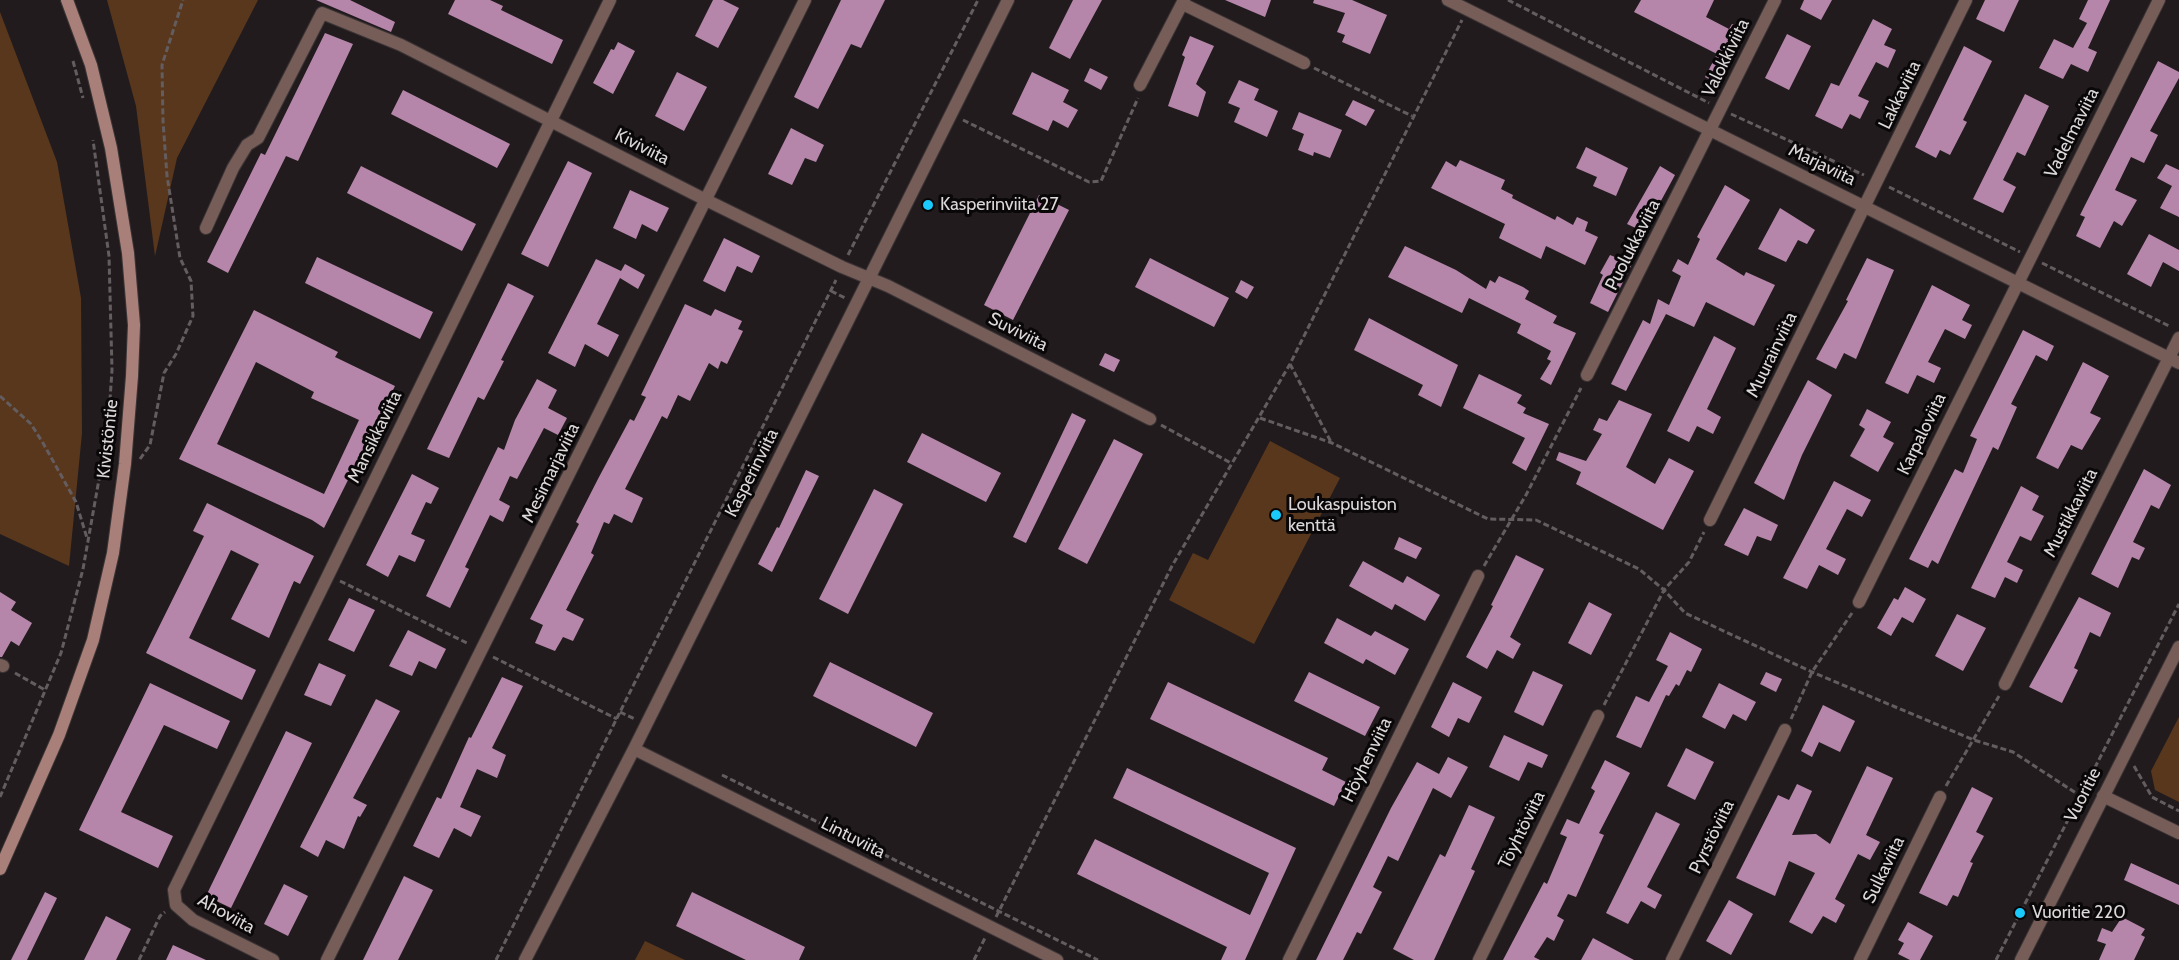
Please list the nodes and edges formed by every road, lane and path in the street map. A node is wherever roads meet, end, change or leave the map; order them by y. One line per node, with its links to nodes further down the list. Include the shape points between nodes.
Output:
1 (67, 0): 42 (main road, Kivistöntie, via 91,65 111,148 128,253 134,325)
2 (183, 0): 42 (path, via 162,64 163,121 167,176 180,258 191,281 193,316 164,373 150,445 136,464)
3 (610, 0): 21 (street, Mansikkaviita)
4 (805, 0): 25 (street, Mesimarjaviita)
5 (978, 0): 29 (path)
6 (1008, 0): 30 (street, Kasperinviita)
7 (1448, 0): 13 (street, Marjaviita)
8 (1508, 0): 18 (path)
9 (1774, 0): 18 (street, Valokkiviita)
10 (1966, 0): 24 (street, Lakkaviita)
11 (2159, 0): 28 (street, Vadelmaviita)
12 (1184, 2): 15 (street); 16 (street)
13 (1467, 9): 19 (path); 22 (street, Marjaviita)
14 (70, 51): 17 (path)
15 (1304, 63): 19 (path)
16 (1140, 85): 20 (path, via 1137,106 1101,181 1089,182)
17 (84, 103)
18 (1722, 109): 22 (street, Valokkiviita); 24 (path)
19 (1412, 116): 35 (path)
20 (962, 119)
21 (550, 120): 25 (street, Kiviviita); 27 (street, Kiviviita, via 401,45 322,13 263,130 247,145 234,168); 69 (street, Mansikkaviita)
22 (1711, 132): 26 (street, Marjaviita); 36 (street, Puolukkaviita)
23 (92, 134): 45 (path, via 109,256 112,370 108,429)
24 (1878, 181): 26 (street, Lakkaviita); 28 (path)
25 (706, 200): 29 (street, Kiviviita); 75 (street, Mesimarjaviita)
26 (1866, 206): 31 (street, Marjaviita); 44 (street, Muurainviita)
27 (206, 228)
28 (2030, 257): 31 (street, Vadelmaviita); 32 (path)
29 (842, 267): 30 (street, Kiviviita); 76 (path)
30 (869, 278): 39 (street, Suviviita); 58 (street, Kasperinviita)
31 (2018, 282): 34 (street, Marjaviita); 48 (street, Karpaloviita)
32 (2179, 332)
33 (2179, 338): 34 (street, Mustikkaviita)
34 (2174, 361): 53 (street, Mustikkaviita)
35 (1290, 364): 38 (path); 40 (path)
36 (1587, 375): 43 (path)
37 (0, 396): 45 (path, via 31,424 43,442 81,513)
38 (1260, 418): 40 (path); 41 (path)
39 (1150, 419): 41 (path)
40 (1332, 443): 43 (path, via 1488,519)
41 (1231, 463): 71 (path, via 1172,566)
42 (125, 464): 68 (main road, Kivistöntie, via 113,553 93,640 60,735)
43 (1511, 518): 46 (path); 47 (path, via 1536,520 1639,569)
44 (1710, 520): 47 (path, via 1689,562)
45 (88, 540): 54 (path, via 61,653)
46 (1478, 576): 81 (street, Höyhenviita)
47 (1664, 590): 52 (path, via 1685,613); 55 (path)
48 (1859, 602): 52 (path)
49 (2179, 604): 59 (path)
50 (2179, 647): 60 (street, Vuoritie)
51 (1, 666): 54 (path)
52 (1812, 672): 56 (path); 57 (path)
53 (2005, 684): 57 (path)
54 (46, 690): 64 (path)
55 (1598, 716): 82 (street, Töyhtöviita)
56 (1785, 730): 83 (street, Pyrstöviita)
57 (1974, 740): 62 (path, via 2013,752); 65 (path)
58 (634, 749): 72 (street, Lintuviita); 77 (street, Kasperinviita)
59 (2103, 750): 60 (path); 62 (path)
60 (2121, 759): 63 (street, Vuoritie); 66 (path, via 2136,767 2152,797)
61 (712, 770): 71 (path)
62 (2079, 795): 85 (path)
63 (2103, 796): 67 (street); 86 (street, Vuoritie)
64 (0, 797)
65 (1940, 797): 84 (street, Sulkaviita)
66 (2179, 811)
67 (2179, 833)
68 (0, 869)
69 (174, 890): 70 (street, Ahoviita)
70 (176, 905): 73 (path, via 160,916); 74 (street, Ahoviita, via 192,920)
71 (999, 911): 72 (path); 80 (path)
72 (991, 927): 78 (path); 79 (street, Lintuviita)
73 (139, 960)
74 (273, 960)
75 (327, 960)
76 (496, 960)
77 (525, 960)
78 (974, 960)
79 (1057, 960)
80 (1098, 960)
81 (1289, 960)
82 (1479, 960)
83 (1672, 960)
84 (1860, 960)
85 (1996, 960)
86 (2021, 960)

